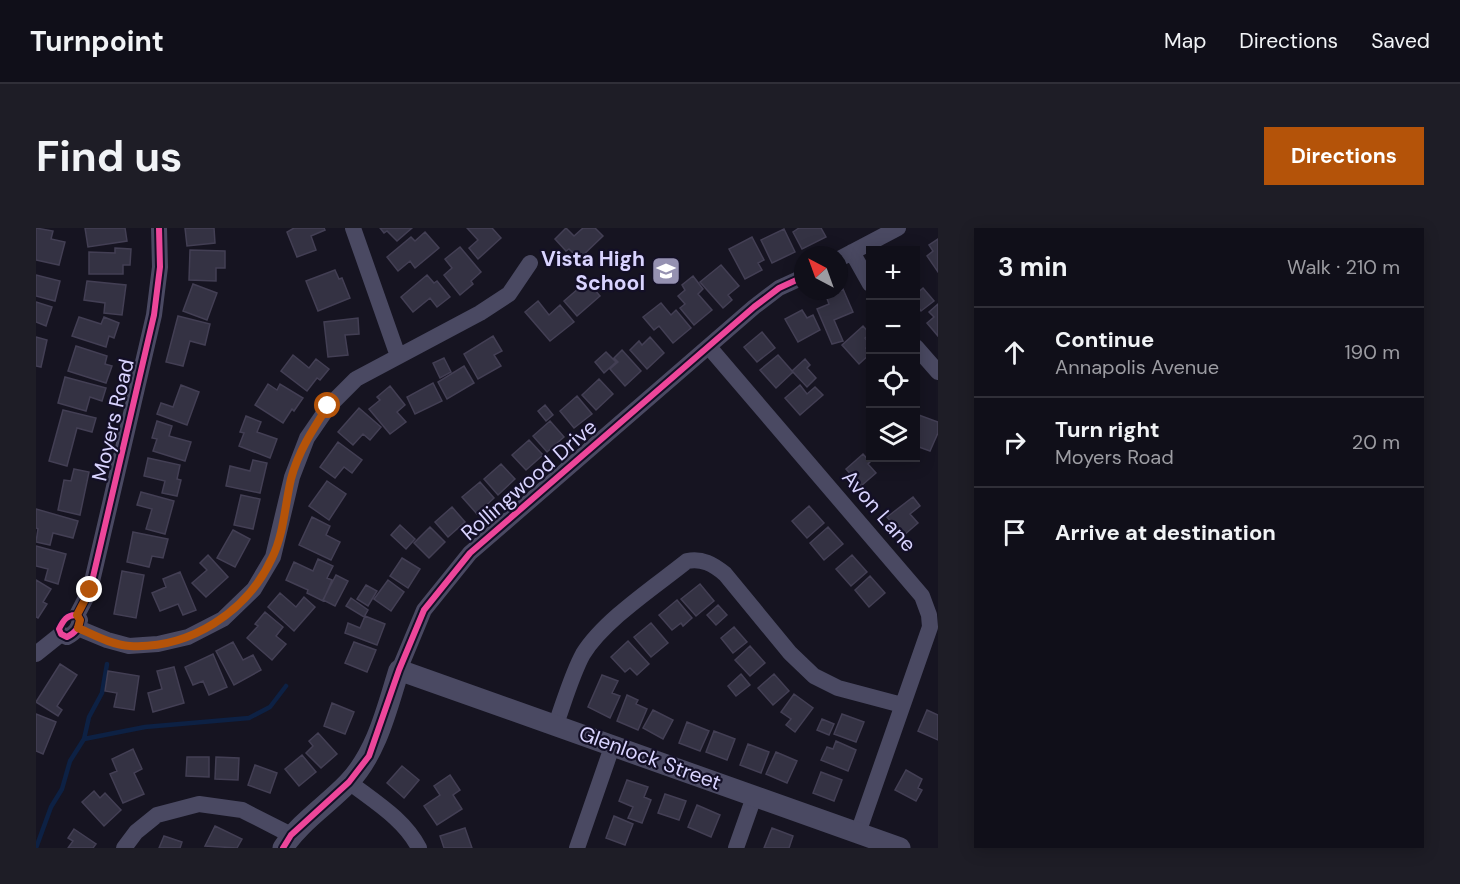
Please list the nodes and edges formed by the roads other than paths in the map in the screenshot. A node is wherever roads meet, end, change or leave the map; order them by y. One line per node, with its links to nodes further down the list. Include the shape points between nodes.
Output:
1 (159, 228): 13 (street, Moyers Road, via 160,267 154,315 90,590)
2 (353, 228): 11 (street)
3 (898, 228): 4 (street)
4 (848, 255)
5 (848, 258): 7 (street)
6 (531, 263): 11 (street, via 509,294)
7 (866, 279)
8 (794, 281): 9 (street, Rollingwood Drive, via 754,306)
9 (709, 347): 15 (street, Rollingwood Drive, via 470,553 424,610); 16 (street, Avon Lane, via 922,596 930,627)
10 (920, 352): 12 (street)
11 (398, 356): 13 (street, via 356,379 328,406 307,438 292,477 273,557 240,605 188,638 158,644 129,646 107,640)
12 (938, 372)
13 (78, 621): 14 (street, via 74,634 61,634)
14 (36, 654)
15 (399, 670): 17 (street, Glenlock Street); 19 (street, Rollingwood Drive, via 369,756)
16 (902, 705): 17 (street, via 838,688 814,676 724,574 697,559 687,561 670,574 611,622 593,642 583,655); 21 (street, Avon Lane)
17 (556, 724): 18 (street, Glenlock Street)
18 (614, 744): 20 (street, Glenlock Street); 25 (street)
19 (349, 782): 22 (street, Rollingwood Drive); 24 (street, via 398,819)
20 (753, 796): 21 (street, Glenlock Street); 26 (street)
21 (858, 833): 27 (street, Glenlock Street)
22 (287, 842): 23 (street, via 242,810 199,804 157,815)
23 (124, 848)
24 (419, 848)
25 (577, 848)
26 (736, 848)
27 (900, 848)

